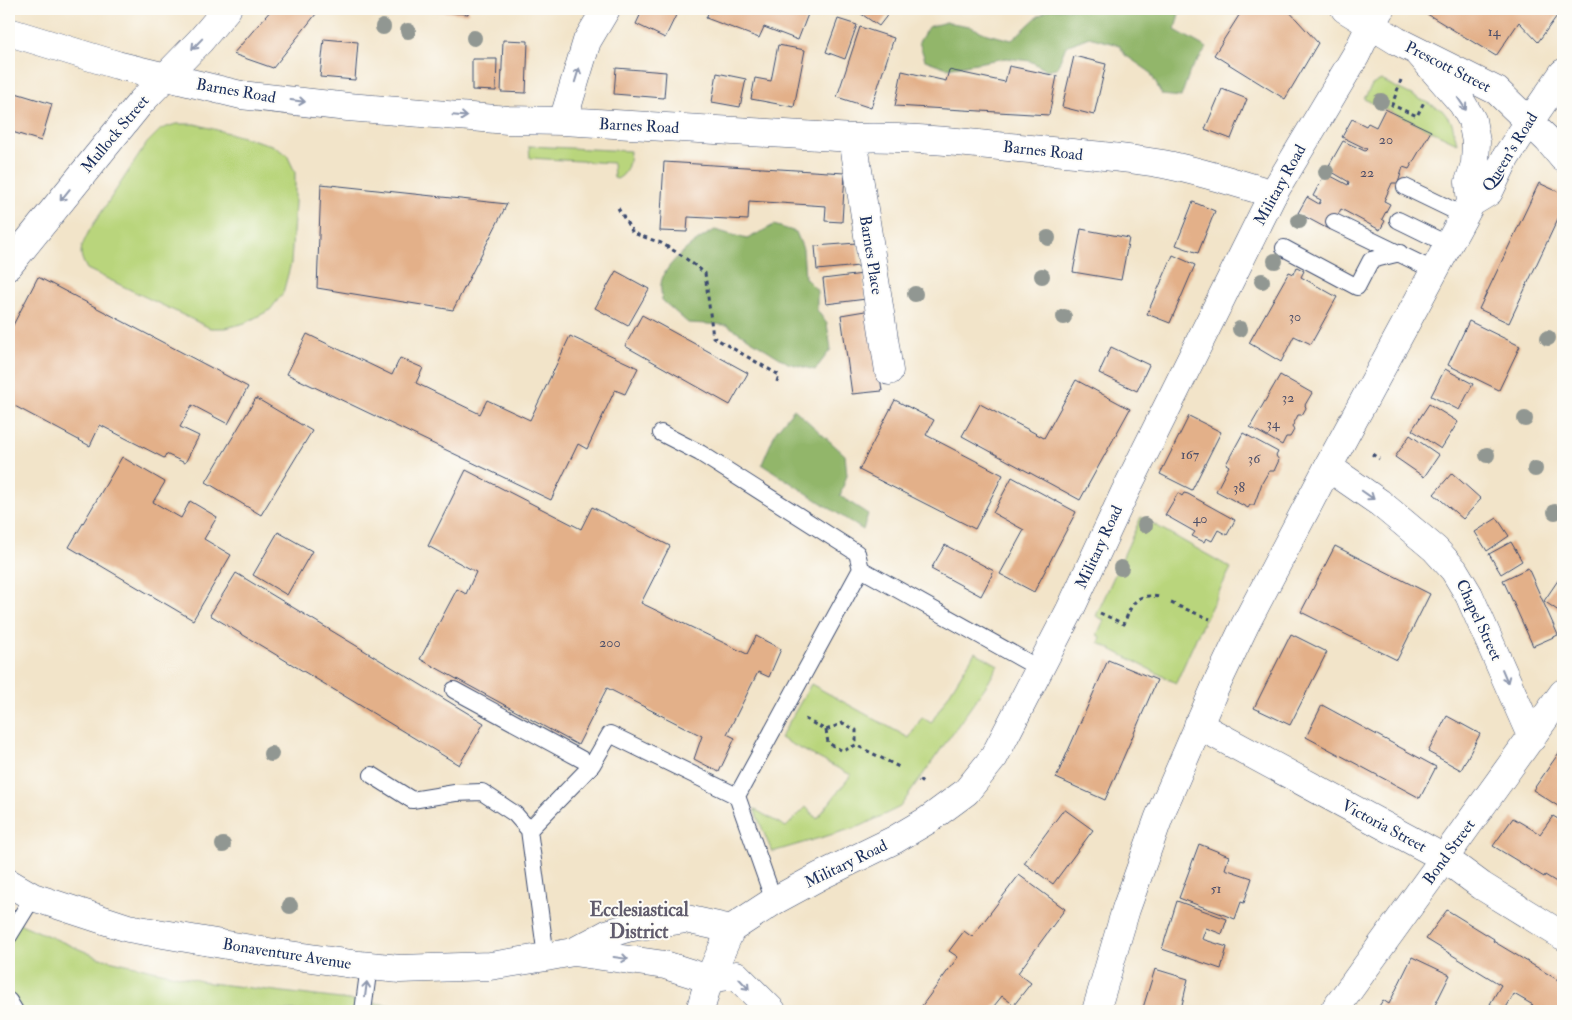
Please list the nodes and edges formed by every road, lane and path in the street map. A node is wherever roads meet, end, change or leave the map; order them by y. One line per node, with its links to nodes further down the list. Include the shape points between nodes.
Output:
1 (228, 9): 8 (street, Mullock Street, one-way to 8)
2 (606, 9): 11 (street, one-way to 2, via 588,41)
3 (1346, 9): 4 (street, Prescott Street)
4 (1375, 16): 6 (street, Prescott Street, via 1397,41); 16 (street, Military Road, via 1356,56)
5 (9, 32): 8 (street, Barnes Road)
6 (1419, 53): 12 (street, Prescott Street, via 1497,92); 18 (street, one-way to 18, via 1462,103 1472,120 1476,164 1468,182)
7 (1563, 73): 12 (street, Queen's Road)
8 (164, 78): 11 (street, Barnes Road, one-way to 11, via 241,95 348,107 508,120); 24 (street, Mullock Street, one-way to 24)
9 (1401, 80): 10 (path, via 1392,104 1417,116)
10 (1424, 101)
11 (564, 121): 13 (street, Barnes Road)
12 (1529, 121): 14 (street, Prescott Street); 18 (street, Queen's Road, via 1489,192)
13 (854, 138): 16 (street, Barnes Road, via 956,142 1162,164); 26 (street, Barnes Place)
14 (1563, 158)
15 (1405, 187): 18 (lane)
16 (1273, 194): 37 (street, Military Road)
17 (618, 208): 27 (path, via 633,233 661,243 705,273 713,337 779,375)
18 (1468, 210): 21 (street)
19 (1398, 220): 21 (lane)
20 (1334, 222): 23 (lane)
21 (1449, 244): 25 (street)
22 (1284, 248): 23 (lane, via 1357,287 1371,260)
23 (1400, 253): 25 (lane)
24 (9, 265)
25 (1435, 271): 31 (street)
26 (890, 371)
27 (776, 385)
28 (661, 433): 32 (lane, via 700,453 857,553)
29 (1372, 454): 30 (path)
30 (1379, 459)
31 (1328, 467): 41 (street, via 1245,625); 43 (street, Chapel Street, one-way to 43, via 1380,503 1435,549 1454,570 1470,595)
32 (861, 569): 37 (lane); 40 (lane)
33 (1159, 597): 35 (path, via 1140,597 1131,607 1124,624)
34 (1171, 603): 36 (path)
35 (1109, 616)
36 (1210, 619)
37 (1040, 669): 55 (street, Military Road, via 994,757 966,792 894,840)
38 (454, 690): 45 (lane)
39 (1563, 693): 43 (street, Bond Street)
40 (785, 708): 42 (path); 50 (lane)
41 (1198, 725): 52 (street, Victoria Street); 68 (street, via 1159,817 1126,909)
42 (826, 730): 44 (path, via 828,743 843,751); 44 (path, via 843,723 856,730)
43 (1532, 738): 52 (street, Bond Street)
44 (856, 745): 46 (path)
45 (592, 765): 50 (lane, via 610,734); 51 (lane)
46 (902, 768)
47 (372, 775): 51 (lane, via 412,800 482,792 515,814)
48 (920, 780): 49 (path)
49 (924, 784)
50 (737, 796): 55 (lane)
51 (529, 830): 60 (lane)
52 (1444, 858): 58 (street, Victoria Street, via 1482,886); 69 (street, Bond Street)
53 (9, 883): 54 (street, Bonaventure Avenue)
54 (33, 897): 57 (lane); 61 (street, Bonaventure Avenue, via 128,928)
55 (774, 901): 56 (street, Military Road)
56 (731, 929): 59 (street, Bonaventure Avenue, via 686,919 627,928 607,934); 62 (street)
57 (9, 936)
58 (1563, 936)
59 (573, 952): 60 (street, Bonaventure Avenue); 62 (street, Bonaventure Avenue, one-way to 62, via 665,965)
60 (546, 957): 61 (street, Bonaventure Avenue, via 445,969)
61 (368, 966): 65 (lane, one-way to 61)
62 (709, 979): 66 (street); 67 (street, one-way to 67, via 736,975)
63 (9, 1002): 64 (lane)
64 (15, 1011)
65 (363, 1011)
66 (700, 1011)
67 (772, 1011)
68 (1096, 1011)
69 (1334, 1011)

